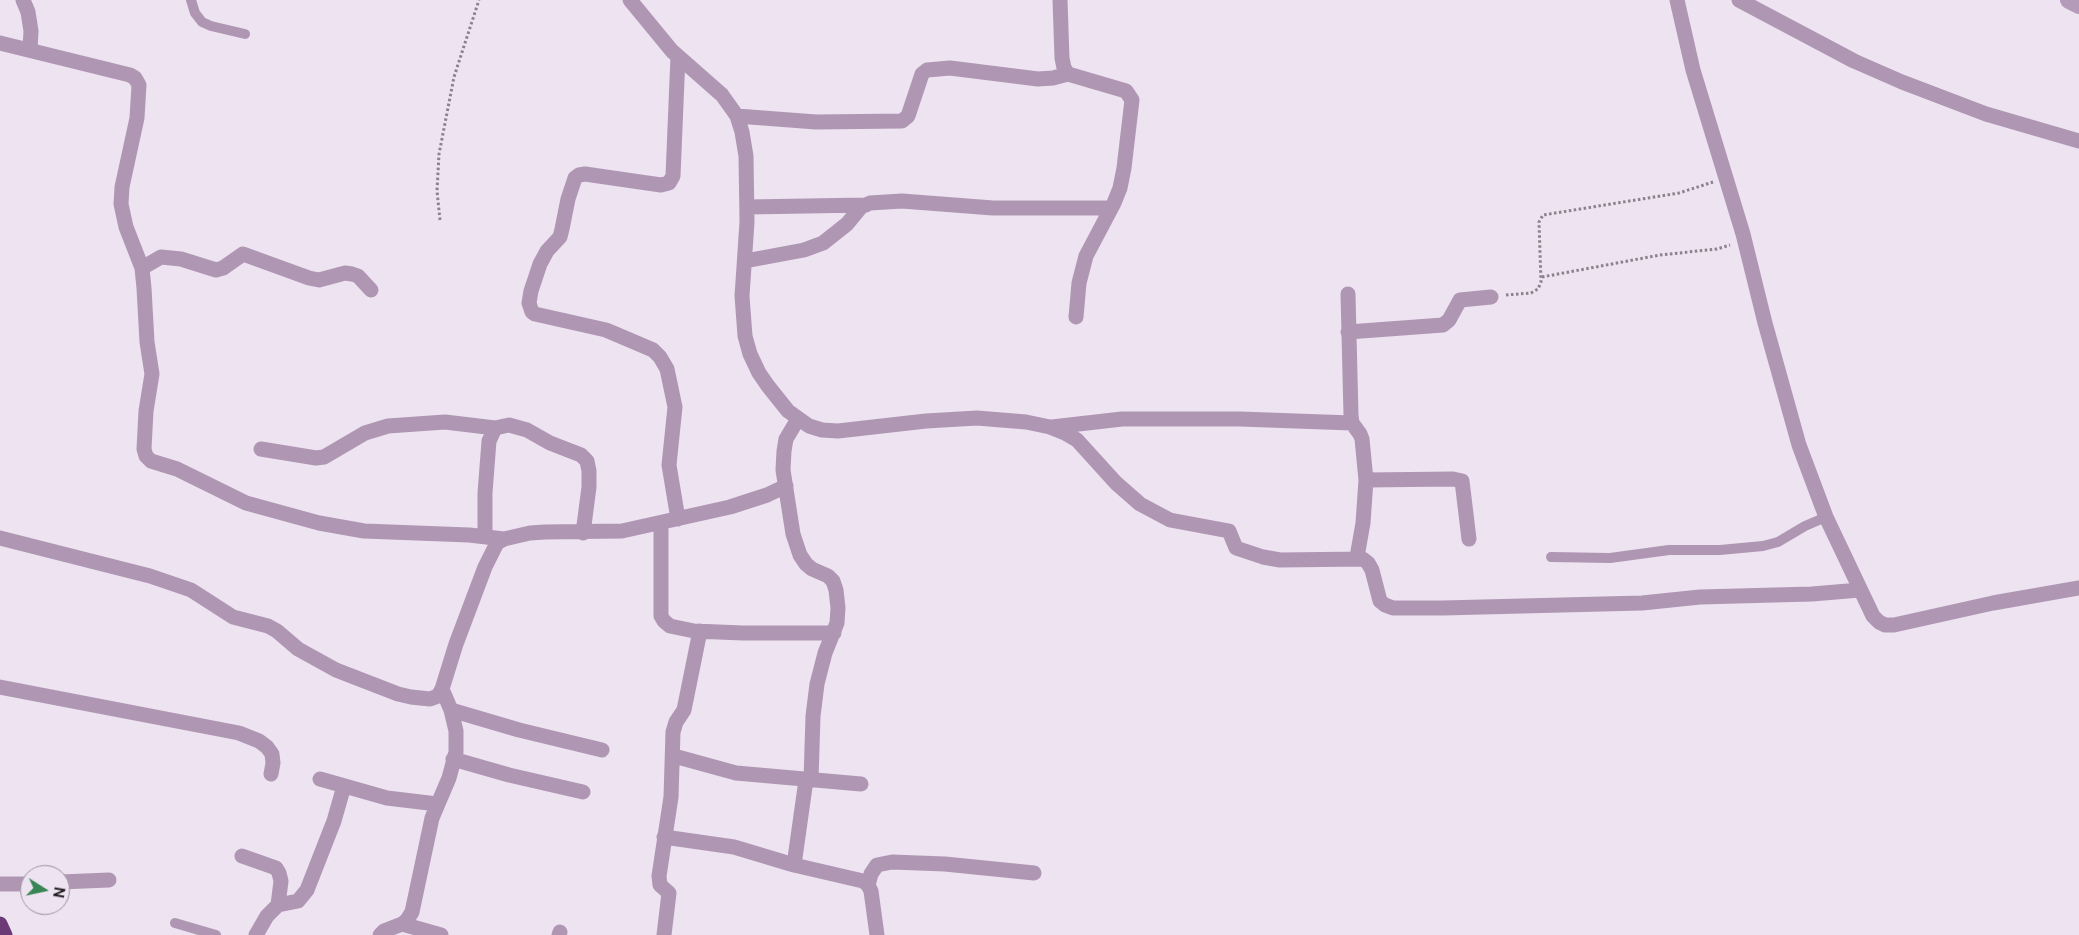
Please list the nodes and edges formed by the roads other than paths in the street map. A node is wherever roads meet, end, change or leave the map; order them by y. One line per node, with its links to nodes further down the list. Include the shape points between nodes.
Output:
1 (23, 0): 9 (street, via 31,32)
2 (191, 0): 7 (lane, via 202,22)
3 (630, 0): 10 (street)
4 (1060, 0): 11 (street, via 1062,58)
5 (1677, 0): 31 (street, via 1693,70 1744,234 1784,393)
6 (1739, 0): 13 (street, via 1854,62 1986,114)
7 (245, 34)
8 (0, 43): 9 (street)
9 (30, 49): 18 (street, via 130,75 139,85 137,118 121,204)
10 (678, 56): 12 (street, via 722,95); 32 (street, via 673,176 661,185 579,174 568,199 560,236 540,264 530,303 535,314 617,334 653,350 660,357 669,375 675,407 669,465)
11 (1068, 74): 12 (street, via 1038,79 950,68 927,70 922,74 908,116 902,121 816,122); 16 (street, via 1126,92 1132,100 1124,168)
12 (737, 116): 15 (street, via 746,156)
13 (2079, 142)
14 (866, 205): 15 (street); 16 (street, via 902,201 993,208); 17 (street, via 822,243 804,250)
15 (747, 207): 17 (street)
16 (1111, 208): 22 (street, via 1092,243 1082,271)
17 (745, 261): 24 (street, via 742,317 750,354 768,386)
18 (142, 268): 19 (street, via 161,257 181,259 216,270 243,254 319,280 352,274); 35 (street, via 152,374 144,449 151,461 178,469 246,503 319,523 364,531)
19 (371, 290)
20 (1348, 294): 23 (street)
21 (1491, 296): 23 (street, via 1460,300 1443,325)
22 (1076, 317)
23 (1348, 332): 25 (street)
24 (798, 420): 26 (street, via 822,430 838,431 952,419 1000,419); 30 (street, via 786,439)
25 (1352, 423): 26 (street, via 1122,419); 29 (street, via 1360,434)
26 (1050, 427): 39 (street, via 1077,440 1116,484 1140,504 1170,520 1229,531 1236,548 1280,560)
27 (495, 428): 28 (street, via 446,422 388,426 365,433 324,457 316,458); 34 (street, via 517,426 586,461 590,471); 35 (street, via 489,441)
28 (261, 449)
29 (1366, 480): 38 (street, via 1462,481); 39 (street)
30 (786, 486): 32 (street, via 751,501); 44 (street, via 793,534 800,555 812,569 828,576 836,590 838,608)
31 (1826, 517): 40 (lane, via 1778,542 1763,546 1669,550 1617,558); 42 (street)
32 (678, 519): 33 (street)
33 (661, 523): 34 (street, via 622,532); 43 (street, via 661,616 670,626)
34 (582, 532): 37 (street, via 537,532)
35 (485, 536): 37 (street)
36 (0, 538): 46 (street, via 142,574 191,590 233,617 277,631 317,661 398,694 430,699 438,696)
37 (504, 539): 46 (street, via 497,544 485,567)
38 (1469, 539)
39 (1357, 557): 42 (street, via 1368,562 1380,601 1406,609 1642,603 1700,597)
40 (1550, 557)
41 (2079, 588): 42 (street, via 1885,625 1873,616)
42 (1860, 590)
43 (700, 631): 44 (street); 49 (street, via 684,710 676,722)
44 (834, 633): 53 (street, via 825,652 817,684)
45 (0, 687): 51 (street, via 239,733 267,747 272,754)
46 (442, 689): 47 (street)
47 (451, 710): 48 (street); 50 (street, via 456,731)
48 (602, 750)
49 (674, 756): 53 (street, via 736,773); 58 (street)
50 (454, 760): 56 (street); 57 (street)
51 (271, 774)
52 (320, 779): 55 (street)
53 (808, 780): 54 (street); 60 (street)
54 (861, 784)
55 (344, 786): 57 (street, via 387,798); 67 (street, via 307,890 298,900)
56 (583, 792)
57 (437, 804): 70 (street, via 412,912)
58 (664, 837): 60 (street, via 734,847); 76 (street, via 658,876 669,894)
59 (242, 856): 67 (street, via 276,868 281,881)
60 (794, 864): 66 (street, via 857,878)
61 (1034, 873): 66 (street, via 913,861 892,862 877,865)
62 (109, 880): 63 (street)
63 (70, 882)
64 (0, 884): 65 (street)
65 (20, 884)
66 (868, 885): 77 (street)
67 (278, 905): 73 (street)
68 (174, 923): 72 (lane)
69 (0, 924): 71 (highway)
70 (402, 924): 74 (street); 75 (street)
71 (5, 935)
72 (216, 935)
73 (256, 935)
74 (380, 935)
75 (441, 935)
76 (664, 935)
77 (877, 935)

